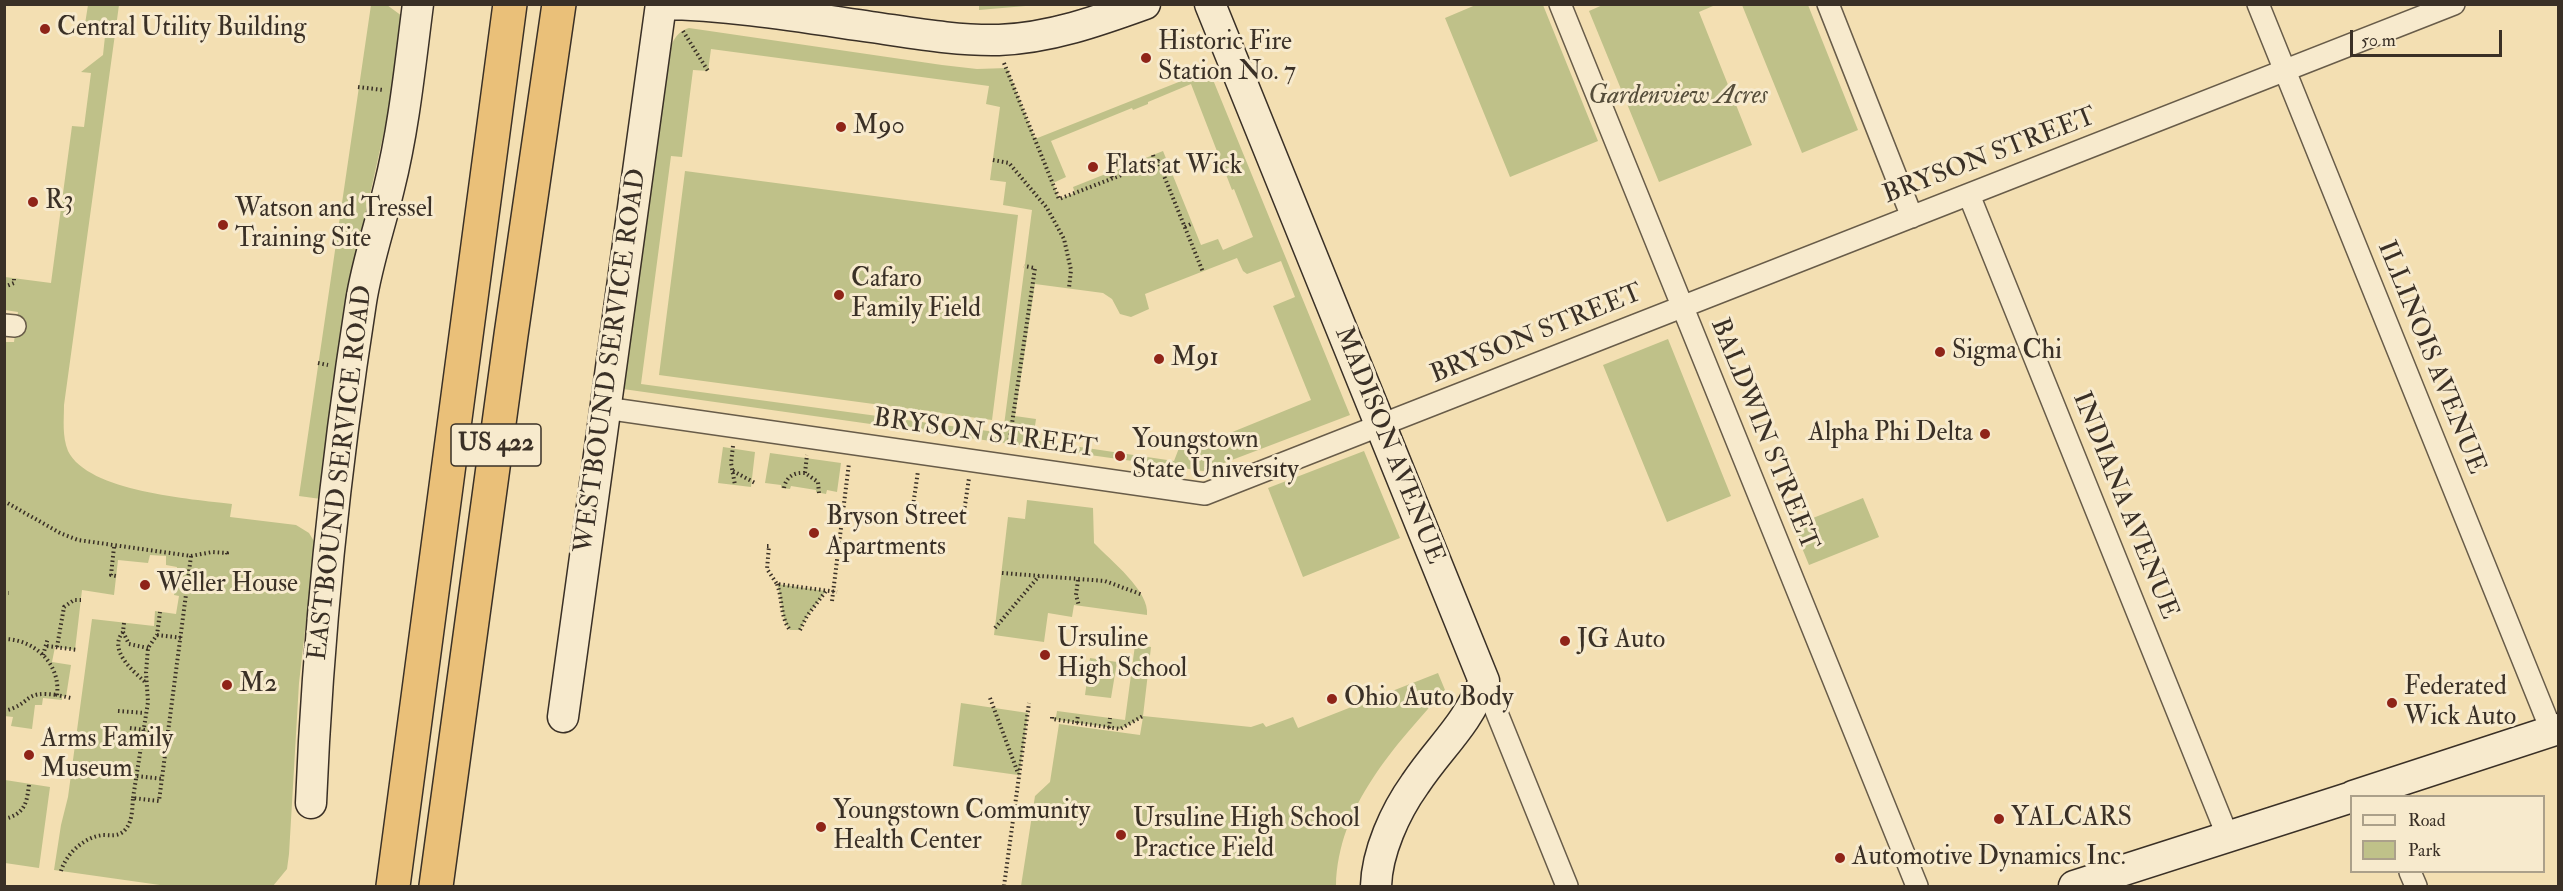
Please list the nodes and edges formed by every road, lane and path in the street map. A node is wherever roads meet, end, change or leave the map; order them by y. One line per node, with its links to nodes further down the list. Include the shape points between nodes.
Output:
1 (418, 4): 109 (street, EASTBOUND SERVICE ROAD, via 402,124 362,300 345,414 319,650)
2 (510, 4): 114 (highway, US 422)
3 (559, 4): 115 (highway, US 422)
4 (661, 4): 11 (street); 34 (street, WESTBOUND SERVICE ROAD)
5 (1145, 4): 13 (street, via 1083,26)
6 (1210, 4): 35 (street, MADISON AVENUE)
7 (1560, 4): 33 (street, BALDWIN STREET)
8 (1828, 4): 25 (street)
9 (2258, 4): 15 (street, ILLINOIS AVENUE)
10 (2454, 4): 15 (street, BRYSON STREET)
11 (713, 5): 13 (street, via 948,38)
12 (682, 30): 14 (path)
13 (995, 40): 23 (path, via 1059,199)
14 (708, 71)
15 (2285, 71): 24 (street, BRYSON STREET); 99 (street, ILLINOIS AVENUE)
16 (358, 87): 17 (path)
17 (393, 91)
18 (1153, 155): 21 (path)
19 (993, 160): 32 (path, via 1009,163 1047,208 1064,239 1071,270)
20 (1167, 161): 21 (path)
21 (1158, 163): 23 (path); 27 (path)
22 (1110, 172): 23 (path)
23 (1112, 178)
24 (1969, 195): 25 (street, BRYSON STREET); 111 (street, INDIANA AVENUE)
25 (1912, 217): 33 (street, BRYSON STREET)
26 (1192, 224): 27 (path)
27 (1185, 227): 29 (path)
28 (1024, 266): 37 (path, via 1035,268)
29 (1203, 272)
30 (14, 279): 31 (path, via 14,283)
31 (4, 286)
32 (1069, 288)
33 (1682, 307): 35 (street, BRYSON STREET); 119 (street, BALDWIN STREET)
34 (605, 408): 35 (street, BRYSON STREET, via 1205,494); 92 (street, WESTBOUND SERVICE ROAD)
35 (1380, 426): 81 (street, MADISON AVENUE)
36 (734, 442): 40 (path)
37 (1009, 444)
38 (808, 453): 42 (path)
39 (850, 460): 61 (path)
40 (732, 470): 44 (path); 45 (path)
41 (918, 470): 49 (path)
42 (805, 472): 46 (path, via 793,474); 47 (path, via 818,482)
43 (969, 477): 50 (path)
44 (756, 483)
45 (735, 485)
46 (784, 488)
47 (819, 493)
48 (4, 501): 52 (path, via 60,534)
49 (913, 506)
50 (964, 512)
51 (767, 546): 59 (path, via 767,569)
52 (114, 547): 53 (path); 56 (path, via 111,575)
53 (191, 556): 54 (path, via 212,552); 74 (path)
54 (227, 556)
55 (1002, 573): 57 (path)
56 (116, 576)
57 (1040, 576): 62 (path, via 1105,581); 68 (path)
58 (1078, 580): 65 (path)
59 (777, 584): 60 (path); 69 (path, via 784,622)
60 (826, 591): 61 (path); 70 (path)
61 (835, 592): 64 (path)
62 (1143, 595)
63 (81, 600): 77 (path, via 64,607)
64 (832, 601)
65 (1079, 606)
66 (160, 612): 72 (path)
67 (124, 623): 71 (path)
68 (995, 628)
69 (790, 630)
70 (800, 630)
71 (123, 632): 78 (path, via 129,644); 82 (path, via 117,643 121,656)
72 (157, 635): 74 (path); 78 (path)
73 (48, 638): 76 (path)
74 (182, 638): 100 (path)
75 (4, 639): 80 (path, via 27,643)
76 (47, 646): 77 (path); 80 (path)
77 (57, 647): 79 (path)
78 (148, 648): 82 (path)
79 (78, 650)
80 (43, 655): 83 (path, via 54,671)
81 (1484, 681): 117 (street, via 1460,729 1415,783 1400,809 1388,836); 118 (street, MADISON AVENUE)
82 (146, 682): 89 (path)
83 (57, 695): 84 (path); 87 (path, via 35,694)
84 (71, 698)
85 (990, 698): 103 (path)
86 (1029, 703): 103 (path)
87 (4, 711)
88 (118, 711): 89 (path)
89 (146, 713): 98 (path)
90 (1078, 714): 95 (path)
91 (1143, 716): 97 (path, via 1120,729)
92 (563, 717)
93 (1052, 717): 95 (path)
94 (1110, 718): 97 (path)
95 (1077, 723): 97 (path)
96 (130, 728): 98 (path)
97 (1109, 728)
98 (142, 730): 100 (path); 102 (path)
99 (2555, 730): 106 (street)
100 (169, 732): 104 (path)
101 (128, 775): 102 (path)
102 (136, 776): 104 (path); 107 (path)
103 (1019, 777): 116 (path)
104 (163, 779): 107 (path, via 159,801)
105 (29, 784): 110 (path, via 22,812)
106 (2365, 795)
107 (133, 798): 112 (path, via 126,829 84,843 67,857)
108 (2350, 800): 111 (street)
109 (311, 803)
110 (4, 819)
111 (2228, 837): 113 (street)
112 (61, 871)
113 (2125, 879): 120 (street)
114 (393, 886)
115 (436, 886)
116 (1004, 886)
117 (1376, 886)
118 (1567, 886)
119 (1917, 886)
120 (2074, 886)

